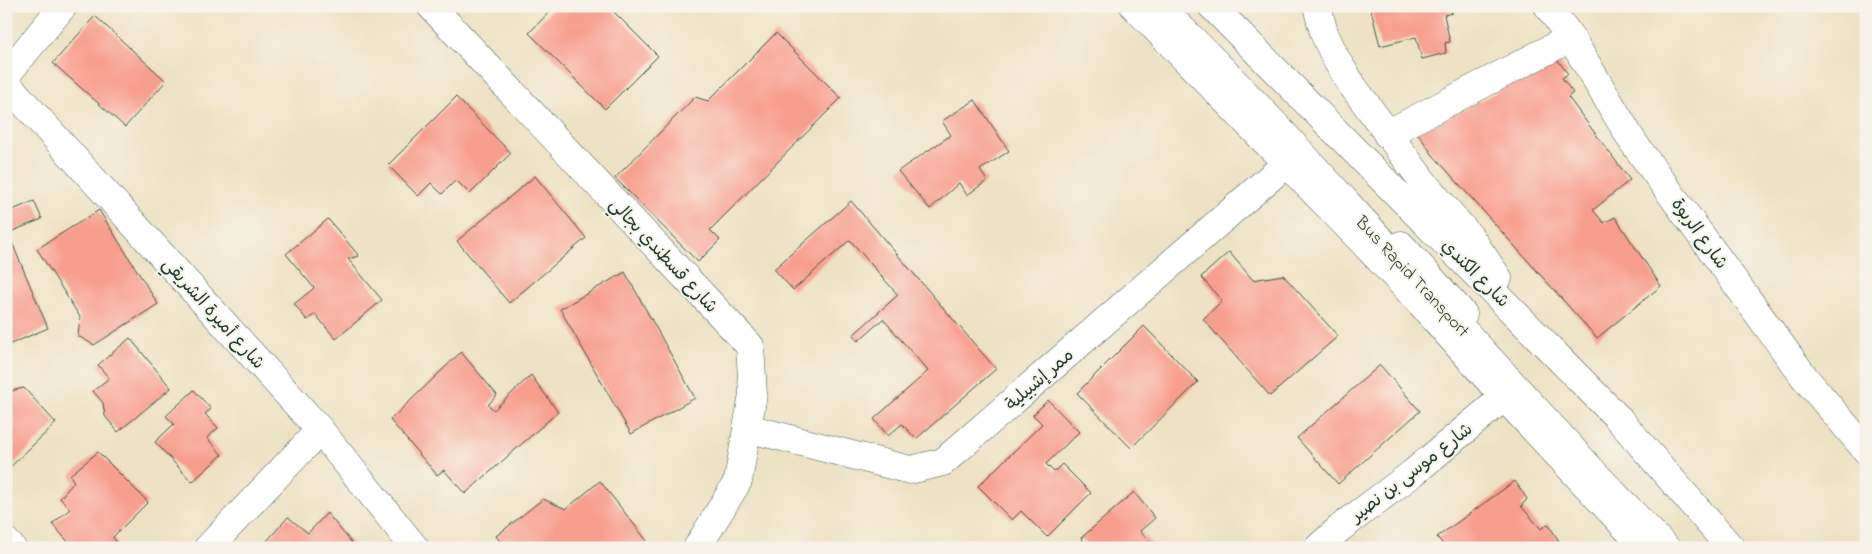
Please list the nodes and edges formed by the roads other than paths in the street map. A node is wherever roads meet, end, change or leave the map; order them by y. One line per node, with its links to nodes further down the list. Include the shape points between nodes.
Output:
1 (63, 6): 10 (street)
2 (431, 6): 16 (street, شارع قسطندي بجالي, via 750,346 753,394)
3 (1134, 6): 13 (street)
4 (1158, 6): 26 (street, Bus Rapid Transport, via 1280,132)
5 (1175, 6): 27 (street, Bus Rapid Transport, via 1298,131 1555,416)
6 (1212, 6): 14 (street, شارع الكندي)
7 (1317, 6): 12 (street, via 1324,33 1337,61)
8 (1548, 6): 9 (street, شارع الربوة)
9 (1571, 38): 12 (street); 18 (street, شارع الربوة, via 1633,142 1805,378)
10 (6, 75)
11 (6, 83): 17 (street, شارع أميرة الشريقي)
12 (1387, 134): 14 (street, via 1470,237)
13 (1287, 163): 15 (street, via 1416,298); 16 (street, ممر إشبيلية, via 943,462 910,470)
14 (1532, 329): 28 (street, شارع الكندي, via 1618,417)
15 (1504, 397): 24 (street, شارع موسى بن نصير); 25 (street)
16 (748, 428): 23 (street, شارع قسطندي بجالي, via 738,481)
17 (320, 430): 21 (street); 22 (street, شارع أميرة الشريقي)
18 (1866, 450)
19 (6, 542): 20 (street)
20 (12, 548)
21 (208, 548)
22 (415, 548)
23 (697, 548)
24 (1318, 548)
25 (1645, 548)
26 (1666, 548)
27 (1679, 548)
28 (1731, 548)

